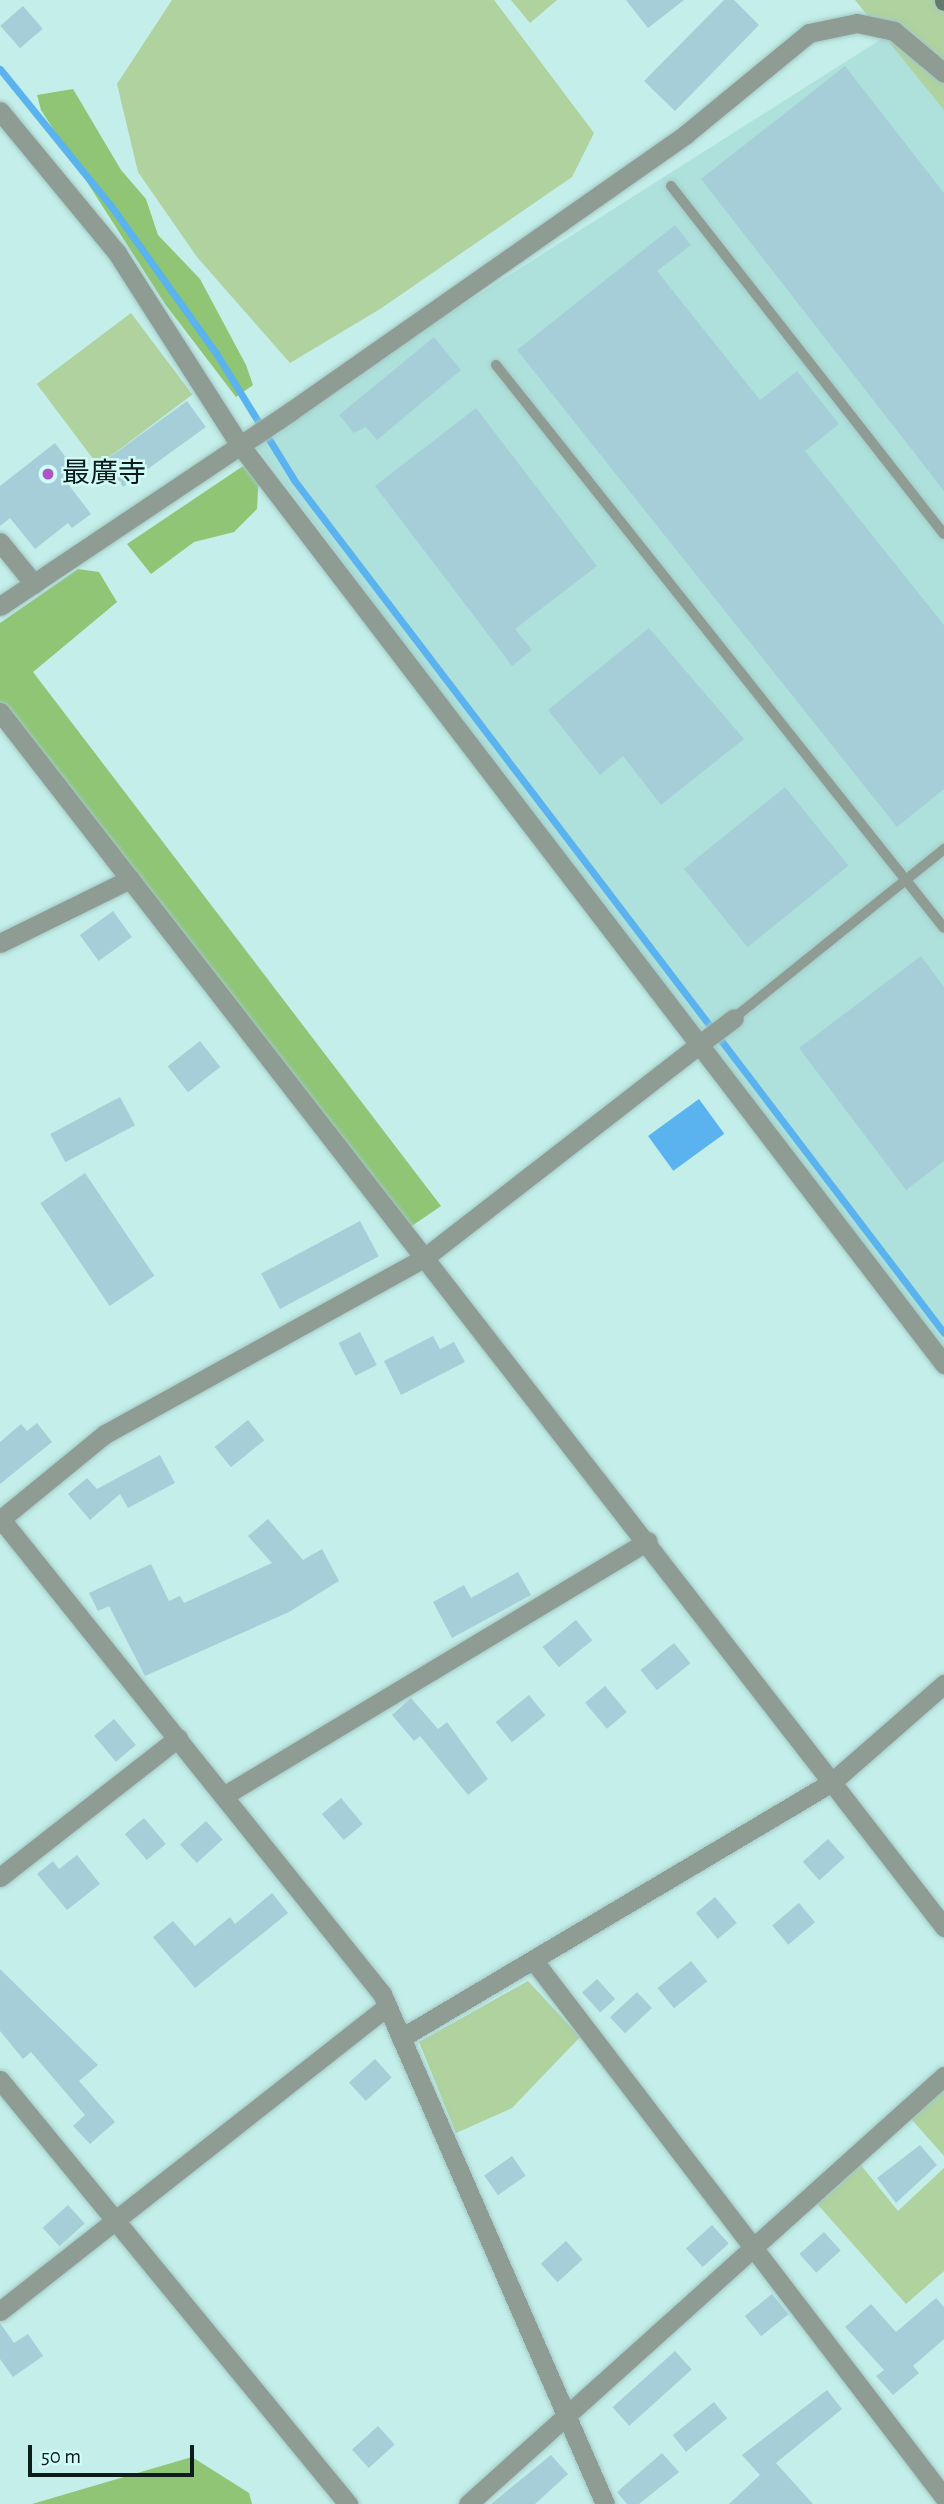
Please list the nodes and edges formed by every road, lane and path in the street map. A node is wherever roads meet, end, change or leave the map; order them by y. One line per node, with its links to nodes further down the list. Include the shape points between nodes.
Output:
1 (944, 73): 5 (street, via 894,32 857,23 809,33 685,134)
2 (0, 111): 5 (street, via 117,253)
3 (671, 186): 6 (lane)
4 (496, 365): 12 (lane)
5 (246, 442): 8 (street); 17 (street)
6 (944, 534)
7 (0, 542): 8 (street)
8 (34, 584): 9 (street)
9 (0, 606)
10 (0, 712): 13 (street)
11 (944, 849): 12 (lane)
12 (906, 878): 14 (lane); 16 (lane)
13 (130, 879): 15 (street); 18 (street)
14 (944, 928)
15 (0, 943)
16 (734, 1018): 17 (street)
17 (701, 1043): 18 (street); 19 (street)
18 (424, 1258): 20 (street, via 106,1434); 21 (street)
19 (944, 1364)
20 (0, 1518): 23 (street)
21 (648, 1541): 24 (street); 25 (street)
22 (944, 1684): 24 (street)
23 (177, 1738): 25 (street); 26 (street)
24 (832, 1782): 27 (street); 28 (street)
25 (225, 1795): 29 (street, via 342,1937)
26 (0, 1877)
27 (944, 1927)
28 (534, 1961): 30 (street); 34 (street)
29 (387, 2006): 30 (street); 33 (street)
30 (401, 2038): 36 (street)
31 (944, 2076): 34 (street)
32 (0, 2080): 33 (street)
33 (116, 2220): 35 (street); 38 (street)
34 (757, 2246): 36 (street); 37 (street)
35 (0, 2311)
36 (565, 2418): 39 (street); 40 (street)
37 (944, 2497)
38 (348, 2504)
39 (468, 2504)
40 (605, 2504)

